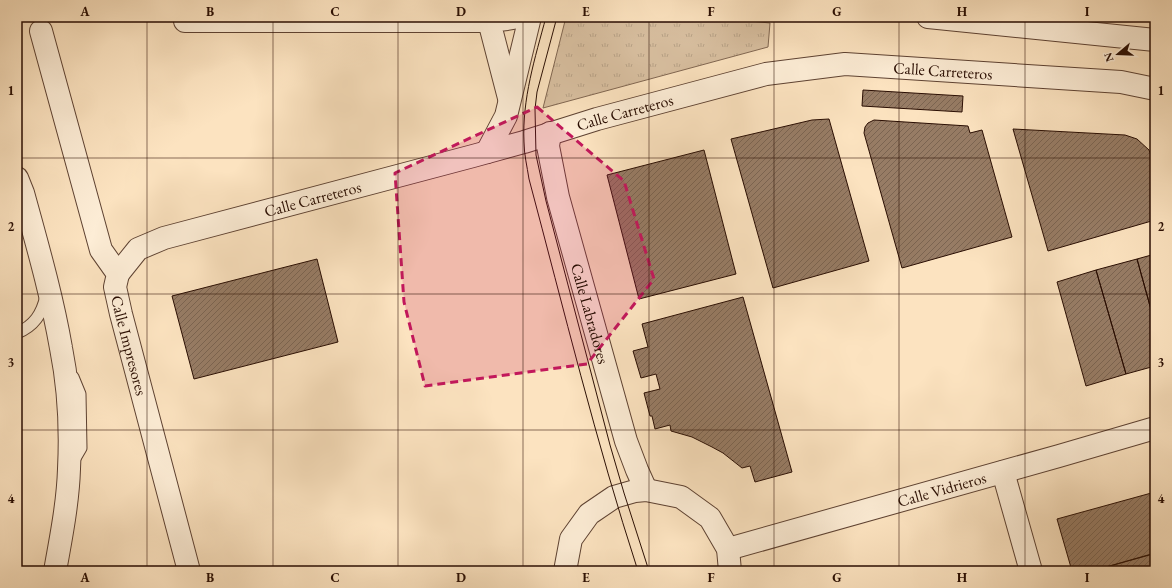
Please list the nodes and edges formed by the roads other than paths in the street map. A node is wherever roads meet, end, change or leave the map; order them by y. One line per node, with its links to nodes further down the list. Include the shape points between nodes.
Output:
1 (519, 17): 4 (street)
2 (530, 17): 9 (street)
3 (928, 17): 7 (street)
4 (488, 20): 5 (street); 9 (street)
5 (185, 21)
6 (41, 31): 13 (street, Calle Impresores, via 101,250)
7 (1155, 40)
8 (1154, 85): 10 (street, Calle Carreteros, via 845,64 766,74)
9 (510, 101): 11 (street, via 506,116)
10 (550, 133): 11 (street, Calle Carreteros); 18 (street, Calle Labradores, via 548,146 558,196 626,440)
11 (486, 152): 13 (street, Calle Carreteros, via 164,238 138,249)
12 (17, 178): 14 (street)
13 (118, 274): 21 (street, Calle Impresores, via 115,287 121,314)
14 (48, 287): 15 (lane, via 44,308 38,317); 20 (street, via 62,349 68,404 69,470)
15 (17, 333)
16 (1155, 428): 17 (street, Calle Vidrieros)
17 (1003, 472): 19 (street, Calle Vidrieros); 24 (street)
18 (646, 490): 19 (street, via 681,497 710,518); 22 (street, via 614,497 589,514 571,539)
19 (728, 549): 23 (street)
20 (55, 571)
21 (189, 571)
22 (565, 571)
23 (730, 571)
24 (1031, 571)

